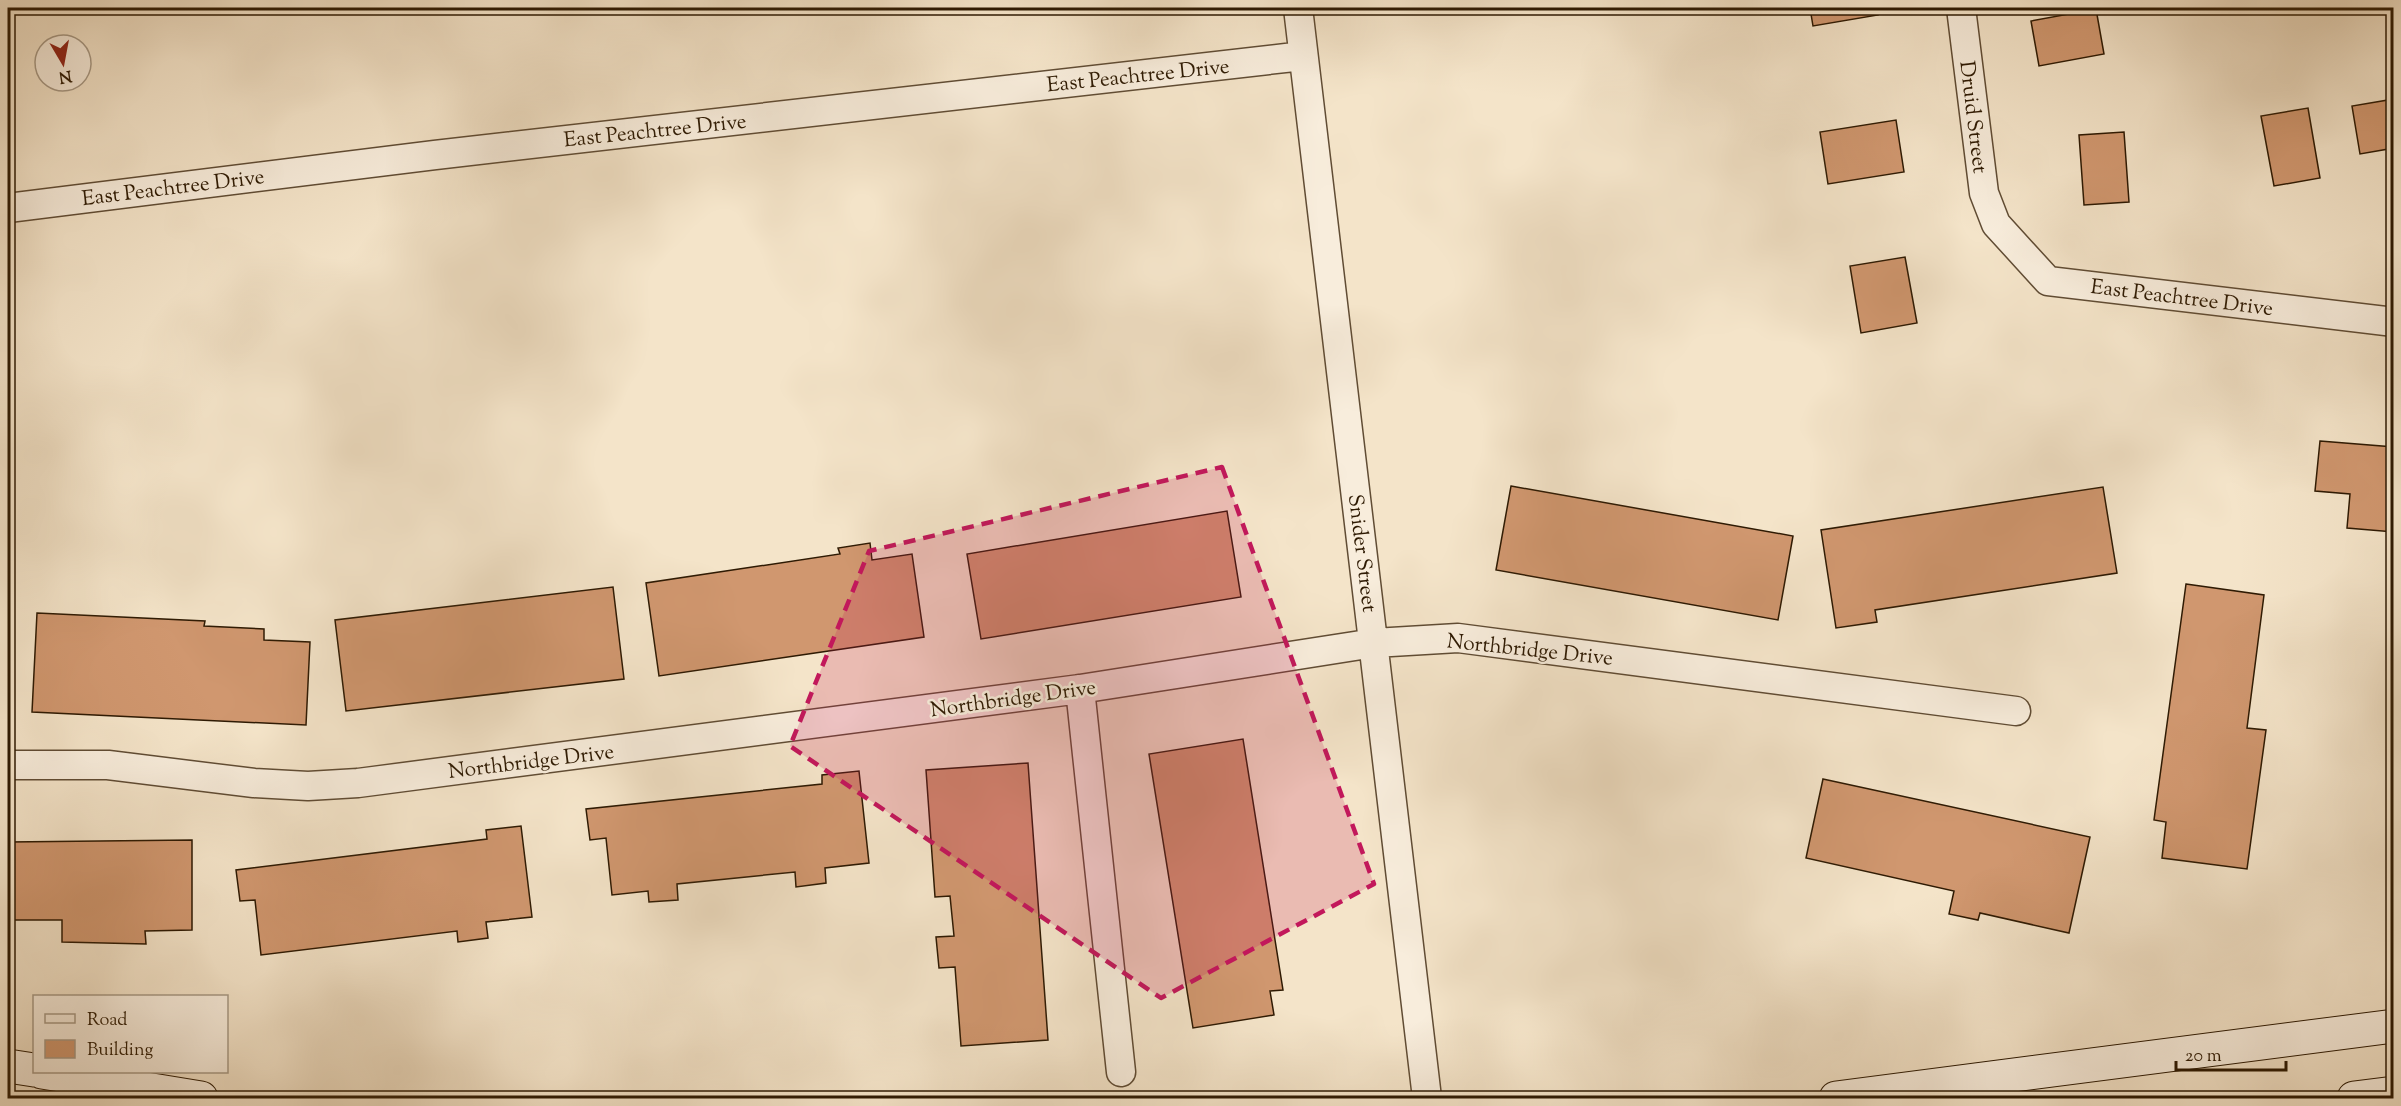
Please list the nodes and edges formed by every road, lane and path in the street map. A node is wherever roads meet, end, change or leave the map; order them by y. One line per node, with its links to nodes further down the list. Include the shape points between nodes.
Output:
1 (1298, 8): 3 (street, Snider Street)
2 (1961, 8): 5 (street, Druid Street, via 1984,193)
3 (1303, 56): 4 (street, East Peachtree Drive); 7 (street, Snider Street)
4 (8, 208)
5 (1996, 224): 6 (street, East Peachtree Drive, via 2048,281)
6 (2394, 322)
7 (1374, 643): 8 (street, Northbridge Drive); 9 (street, Northbridge Drive, via 1458,638); 18 (street, Snider Street)
8 (1080, 689): 10 (street, Northbridge Drive, via 358,783 287,785 108,765); 14 (street)
9 (2016, 711)
10 (8, 765)
11 (2394, 1026): 19 (main road)
12 (8, 1066): 13 (main road)
13 (33, 1070)
14 (1121, 1072)
15 (54, 1073): 17 (main road)
16 (2394, 1093): 20 (main road)
17 (201, 1098)
18 (1427, 1098)
19 (1836, 1098)
20 (2354, 1098)

